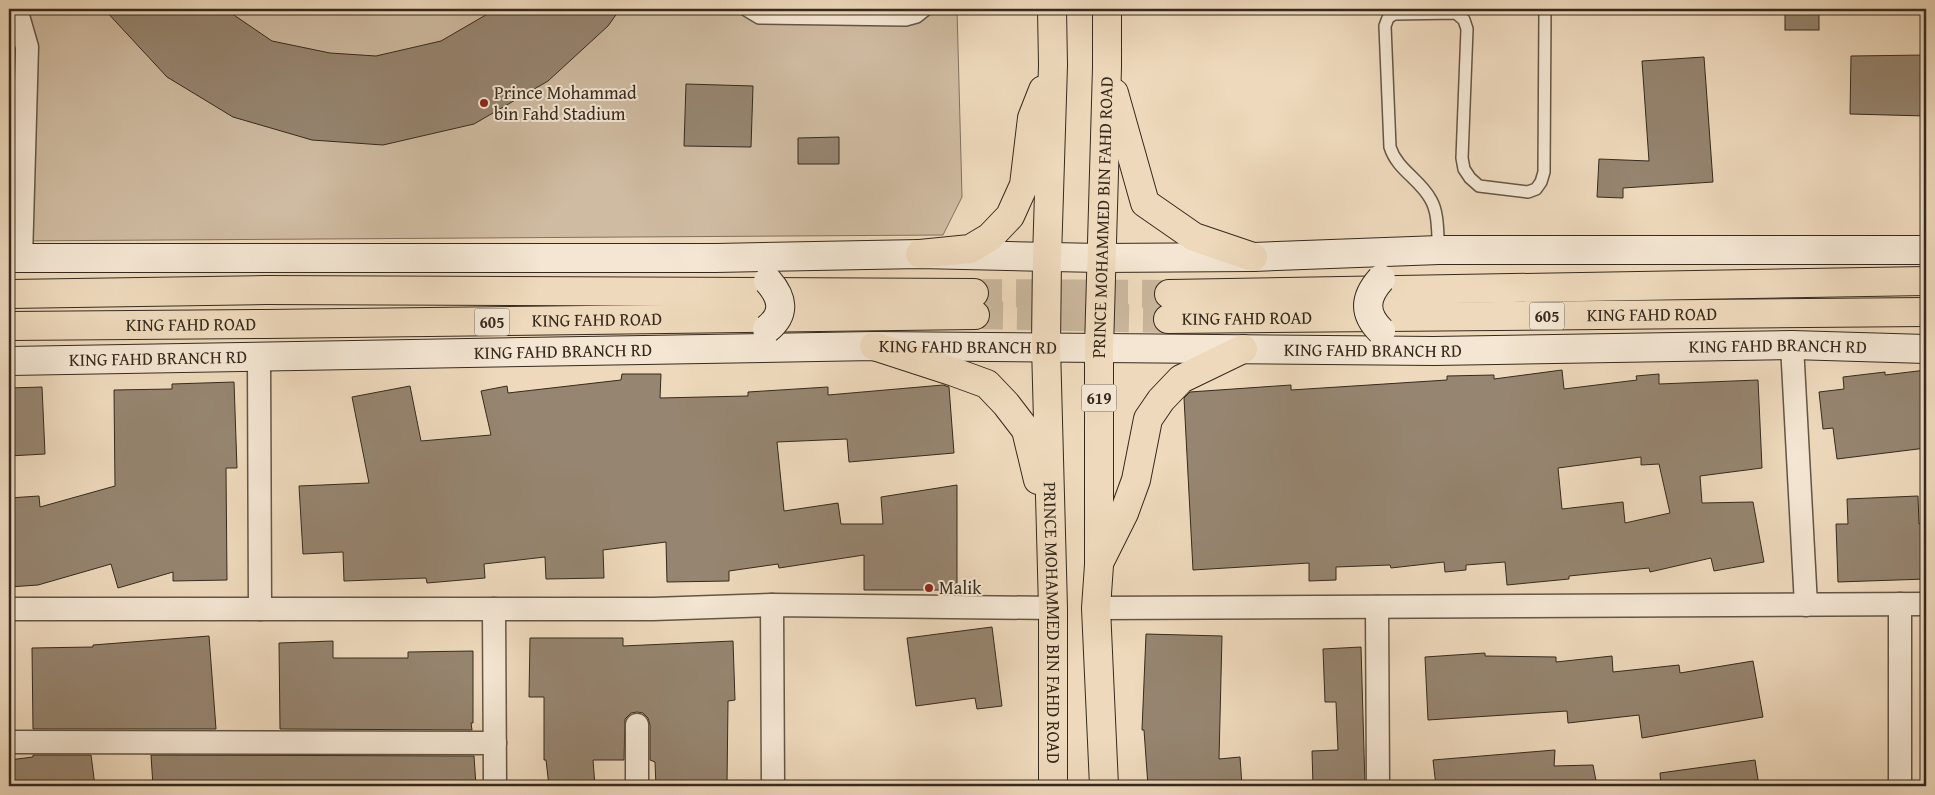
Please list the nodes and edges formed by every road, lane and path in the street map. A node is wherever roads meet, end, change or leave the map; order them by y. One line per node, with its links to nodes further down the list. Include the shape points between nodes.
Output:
1 (16, 9): 13 (street, via 27,47)
2 (744, 9): 3 (lane, via 758,18 906,20 917,18)
3 (927, 9)
4 (1052, 9): 7 (highway, PRINCE MOHAMMED BIN FAHD ROAD)
5 (1107, 9): 8 (highway, PRINCE MOHAMMED BIN FAHD ROAD / 619)
6 (1545, 9): 9 (lane, via 1544,172 1536,189 1528,192 1479,186 1464,169 1467,29 1464,20 1456,13 1394,14 1388,18 1385,26 1390,147 1393,158 1431,200)
7 (1053, 65): 11 (highway, via 1032,118 1024,185 1010,216 990,236 970,249); 15 (highway, PRINCE MOHAMMED BIN FAHD ROAD)
8 (1107, 67): 12 (highway, via 1145,203 1194,237); 16 (highway, PRINCE MOHAMMED BIN FAHD ROAD / 619)
9 (1439, 250): 10 (main road); 12 (main road); 28 (main road, bridge, via 1380,278 1369,295 1368,309 1372,322 1381,331)
10 (1926, 250)
11 (920, 254): 14 (main road); 15 (main road)
12 (1253, 257): 16 (main road)
13 (15, 258): 14 (main road)
14 (716, 258): 24 (main road, bridge, via 768,281 779,298 780,312 776,322 767,329)
15 (1047, 258): 16 (main road); 23 (highway, PRINCE MOHAMMED BIN FAHD ROAD)
16 (1100, 258): 25 (highway, PRINCE MOHAMMED BIN FAHD ROAD / 619)
17 (1926, 281): 19 (highway, KING FAHD ROAD / 605, via 1169,307)
18 (9, 294): 20 (highway, KING FAHD ROAD / 605, via 266,290 974,304 256,324)
19 (1926, 312)
20 (9, 326)
21 (1792, 345): 27 (main road, KING FAHD BRANCH RD); 28 (main road, KING FAHD BRANCH RD); 36 (street)
22 (874, 346): 23 (main road, KING FAHD BRANCH RD); 24 (main road, KING FAHD BRANCH RD); 31 (highway, via 987,384 1006,404 1026,430 1036,465)
23 (1046, 346): 25 (main road, KING FAHD BRANCH RD); 31 (highway, PRINCE MOHAMMED BIN FAHD ROAD)
24 (714, 348): 29 (main road, KING FAHD BRANCH RD)
25 (1099, 348): 26 (main road, KING FAHD BRANCH RD); 32 (highway, PRINCE MOHAMMED BIN FAHD ROAD / 619)
26 (1243, 349): 28 (main road, KING FAHD BRANCH RD); 32 (highway, via 1180,379 1148,419 1136,480 1124,513)
27 (1926, 349)
28 (1434, 351)
29 (259, 358): 30 (main road, KING FAHD BRANCH RD); 41 (street)
30 (9, 361)
31 (1052, 565): 38 (highway, PRINCE MOHAMMED BIN FAHD ROAD)
32 (1098, 565): 39 (highway, PRINCE MOHAMMED BIN FAHD ROAD / 619)
33 (1900, 604): 34 (street); 36 (street); 52 (street)
34 (1926, 604)
35 (772, 605): 38 (street); 42 (street); 48 (street)
36 (1806, 605): 37 (street)
37 (1377, 607): 39 (street); 51 (street)
38 (1053, 608): 49 (highway, PRINCE MOHAMMED BIN FAHD ROAD)
39 (1096, 608): 50 (highway, PRINCE MOHAMMED BIN FAHD ROAD / 619)
40 (9, 609): 41 (street)
41 (260, 609): 42 (street)
42 (494, 609): 45 (street)
43 (638, 725): 47 (street)
44 (9, 742): 45 (street)
45 (495, 743): 46 (street)
46 (495, 786)
47 (637, 786)
48 (773, 786)
49 (1053, 786)
50 (1104, 786)
51 (1378, 786)
52 (1900, 786)

